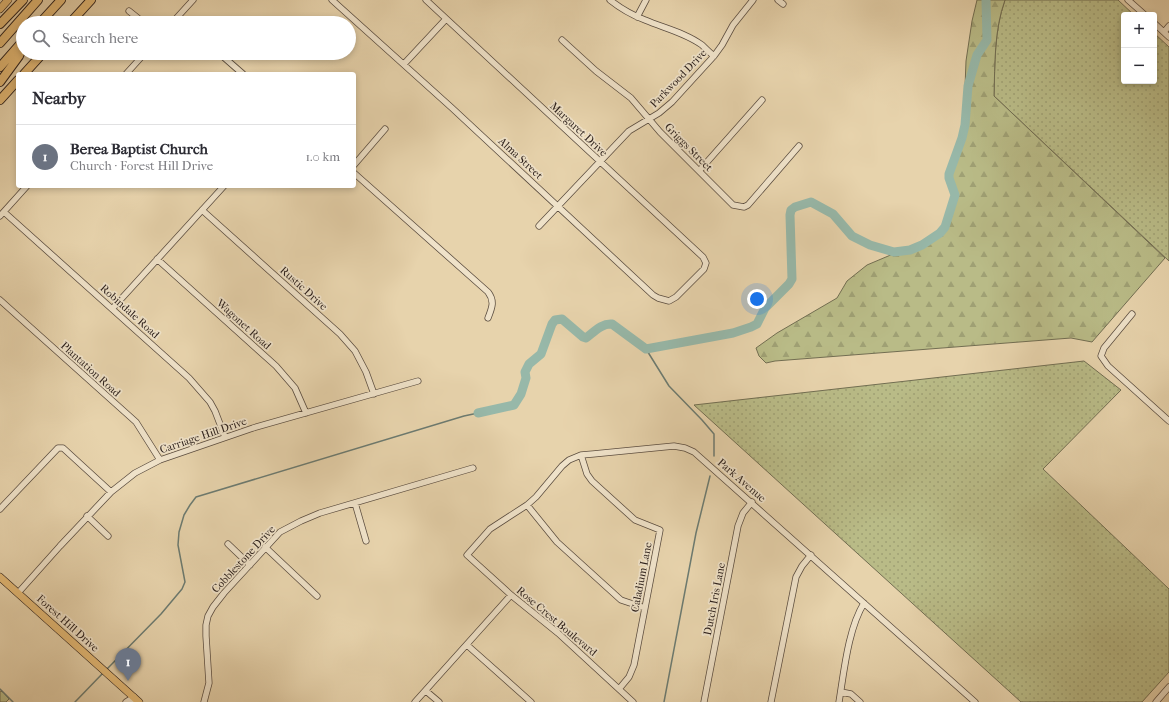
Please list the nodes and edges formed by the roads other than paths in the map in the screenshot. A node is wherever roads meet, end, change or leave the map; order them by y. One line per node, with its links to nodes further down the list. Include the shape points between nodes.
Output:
1 (23, 0): 23 (highway)
2 (38, 0): 14 (highway)
3 (61, 0): 15 (highway)
4 (91, 0): 16 (highway)
5 (193, 0): 18 (street)
6 (332, 0): 19 (street, Alma Street)
7 (426, 0): 21 (street, Margaret Drive)
8 (610, 0): 20 (street)
9 (646, 0): 20 (street)
10 (753, 0): 32 (street, Parkwood Drive)
11 (1128, 0): 13 (street)
12 (129, 11): 17 (street)
13 (1142, 12)
14 (24, 16)
15 (46, 16)
16 (76, 16)
17 (135, 16)
18 (179, 16)
19 (350, 16)
20 (637, 16): 32 (street, via 694,40)
21 (446, 18): 37 (street); 49 (street, Margaret Drive)
22 (356, 21): 37 (street, Alma Street)
23 (0, 24)
24 (16, 25): 30 (highway)
25 (1157, 26): 27 (street)
26 (1169, 26): 27 (street)
27 (1164, 32): 28 (street)
28 (1169, 37)
29 (562, 40): 46 (street, Griggs Street, via 596,72 631,98)
30 (0, 43)
31 (16, 50): 38 (highway)
32 (714, 56): 46 (street, Parkwood Drive, via 672,102)
33 (16, 60): 42 (highway)
34 (37, 60): 39 (highway)
35 (139, 60): 40 (street)
36 (227, 60): 41 (street)
37 (404, 64): 55 (street, Alma Street)
38 (0, 67)
39 (26, 72)
40 (128, 72)
41 (241, 72)
42 (0, 82)
43 (16, 82): 44 (highway)
44 (0, 100)
45 (762, 100): 51 (street)
46 (649, 119): 49 (street, Parkwood Drive, via 629,131); 51 (street, Griggs Street)
47 (385, 129): 50 (street)
48 (799, 146): 51 (street, Griggs Street, via 744,207 733,205)
49 (600, 162): 55 (street, Parkwood Drive); 60 (street, Margaret Drive, via 703,258 706,263)
50 (356, 163)
51 (699, 170)
52 (356, 175): 64 (street, via 488,292 493,302)
53 (25, 188): 57 (street)
54 (222, 188): 56 (street)
55 (558, 207): 58 (street, Parkwood Drive); 60 (street, Alma Street, via 658,298 672,300)
56 (202, 210): 59 (street); 66 (street, Rustic Drive, via 340,334 355,351)
57 (2, 214): 62 (street, Robindale Road)
58 (539, 226)
59 (157, 259): 62 (street); 67 (street, Wagonet Road, via 276,366 295,388)
60 (698, 276)
61 (0, 300): 71 (street, Plantation Road, via 136,422)
62 (112, 309): 69 (street, Robindale Road, via 200,390 215,411)
63 (1132, 314): 68 (street, via 1104,348 1102,356 1108,366)
64 (488, 318)
65 (418, 381): 66 (street, Carriage Hill Drive)
66 (374, 394): 67 (street, Carriage Hill Drive)
67 (306, 413): 69 (street, Carriage Hill Drive)
68 (1169, 421)
69 (225, 438): 71 (street, Carriage Hill Drive)
70 (581, 455): 74 (street, Park Avenue, via 674,446 685,448 694,452); 76 (street, Park Avenue, via 562,466); 91 (street, Caladium Lane, via 592,481 635,520 660,530)
71 (160, 460): 73 (street, Carriage Hill Drive, via 135,473)
72 (473, 468): 75 (street, Cobblestone Drive)
73 (111, 492): 77 (street, via 63,448 58,448); 78 (street, Carriage Hill Drive)
74 (752, 502): 84 (street, Park Avenue); 104 (street, Dutch Iris Lane, via 743,513 738,526)
75 (355, 503): 80 (street); 82 (street, Cobblestone Drive, via 294,524 280,532)
76 (527, 505): 83 (street, Park Avenue, via 490,529); 91 (street, via 557,542 621,600)
77 (0, 509)
78 (87, 516): 79 (street); 87 (street, Carriage Hill Drive)
79 (108, 536)
80 (366, 541)
81 (228, 544): 85 (street)
82 (265, 547): 85 (street, Cobblestone Drive); 89 (street)
83 (467, 555): 88 (street, Rose Crest Boulevard)
84 (811, 555): 90 (street, Park Avenue); 105 (street, via 796,577)
85 (250, 565): 99 (street, Cobblestone Drive, via 224,593 208,616 206,636 209,683)
86 (0, 577): 87 (main road, Forest Hill Drive)
87 (18, 593): 97 (main road, Forest Hill Drive)
88 (511, 595): 92 (street); 94 (street, Rose Crest Boulevard, via 558,633)
89 (317, 596)
90 (864, 603): 96 (street, via 853,626); 108 (street, Park Avenue)
91 (645, 608): 94 (street, Caladium Lane, via 634,665 629,677)
92 (467, 645): 95 (street); 102 (street)
93 (1169, 687): 109 (street)
94 (619, 689): 103 (street, Rose Crest Boulevard)
95 (426, 691): 100 (street); 101 (street)
96 (841, 692): 106 (street); 107 (street, via 851,694)
97 (135, 700): 98 (street)
98 (126, 702)
99 (204, 702)
100 (415, 702)
101 (438, 702)
102 (531, 702)
103 (633, 702)
104 (704, 702)
105 (771, 702)
106 (839, 702)
107 (860, 702)
108 (976, 702)
109 (1156, 702)

